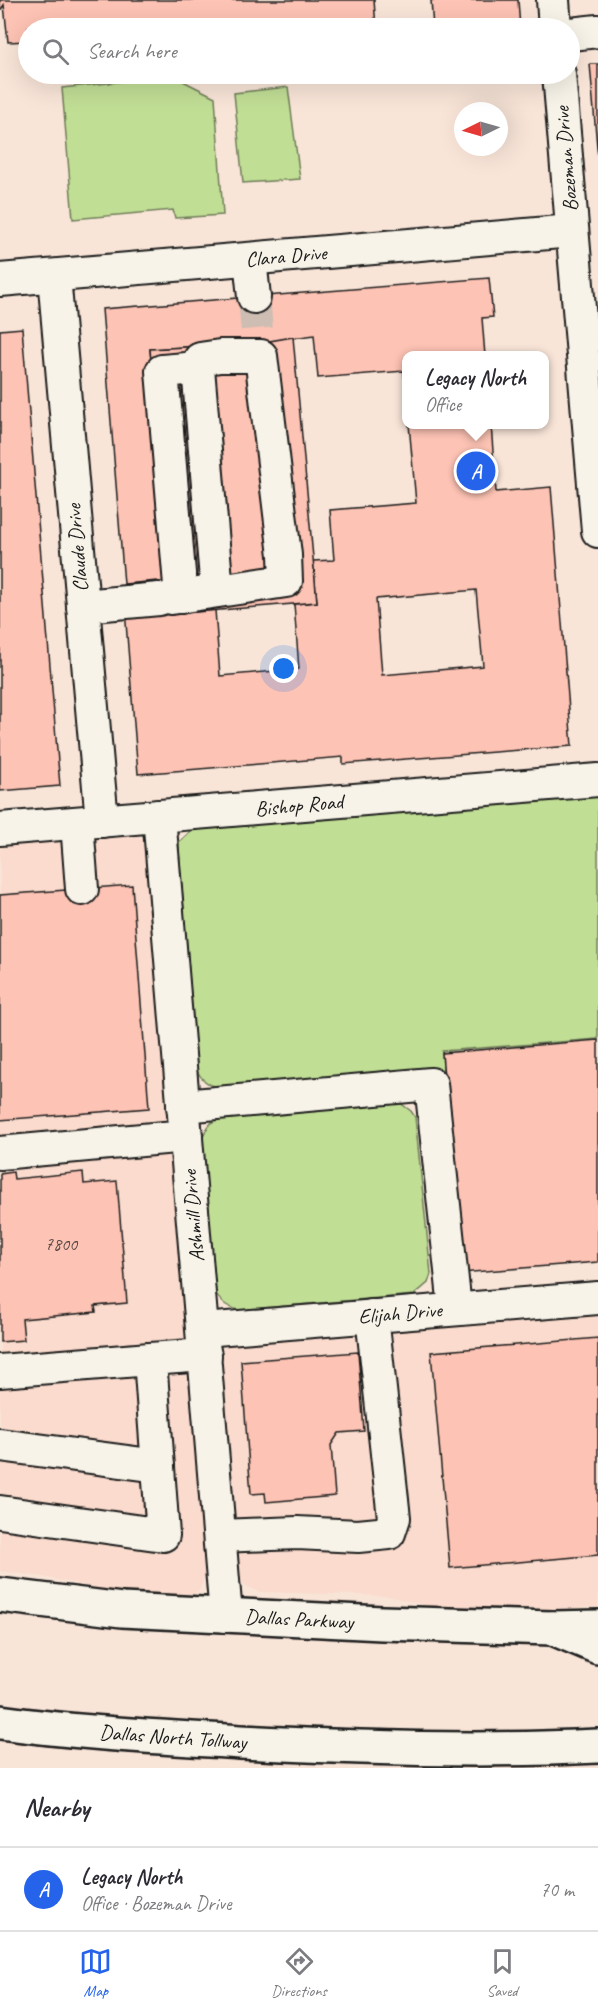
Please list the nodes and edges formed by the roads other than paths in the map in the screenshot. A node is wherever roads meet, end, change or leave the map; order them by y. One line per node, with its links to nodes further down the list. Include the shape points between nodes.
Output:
1 (553, 0): 2 (street)
2 (554, 18)
3 (598, 31): 4 (street)
4 (580, 33)
5 (560, 84): 6 (street, Bozeman Drive)
6 (572, 231): 7 (street, Clara Drive); 12 (street, Bozeman Drive)
7 (250, 259): 8 (street, Clara Drive); 10 (street)
8 (54, 276): 9 (street, Clara Drive); 16 (street, Claude Drive)
9 (0, 280)
10 (254, 297)
11 (198, 368): 14 (street); 14 (street, via 200,359 260,350 285,555 286,580); 15 (street, via 162,371)
12 (595, 459): 13 (street, Bozeman Drive)
13 (598, 531)
14 (217, 591): 15 (street)
15 (170, 598): 16 (street)
16 (82, 606): 19 (street, Claude Drive)
17 (598, 780): 18 (street, Bishop Road)
18 (159, 816): 19 (street, Bishop Road); 22 (street, Ashmill Drive)
19 (89, 822): 20 (street, Bishop Road); 21 (street, Claude Drive)
20 (0, 829)
21 (82, 889)
22 (185, 1121): 23 (street); 25 (street, via 431,1084); 27 (street, Ashmill Drive)
23 (0, 1153)
24 (598, 1298): 25 (street, Elijah Drive)
25 (455, 1308): 26 (street, Elijah Drive)
26 (372, 1316): 27 (street, Elijah Drive); 33 (street, via 393,1518 389,1533)
27 (204, 1343): 28 (street, Elijah Drive); 33 (street, Ashmill Drive)
28 (150, 1359): 29 (street, Elijah Drive); 31 (street)
29 (0, 1371)
30 (0, 1445): 31 (street)
31 (158, 1466): 32 (street, via 162,1535)
32 (0, 1512)
33 (220, 1536): 35 (street, Ashmill Drive)
34 (0, 1594): 35 (main road, Dallas Parkway, via 122,1610)
35 (226, 1616): 37 (main road, Dallas Parkway)
36 (598, 1627): 37 (main road, Dallas Parkway)
37 (553, 1628): 38 (main road)
38 (598, 1647)
39 (0, 1722): 40 (main road, Dallas North Tollway, via 120,1735 363,1747)
40 (598, 1746)

